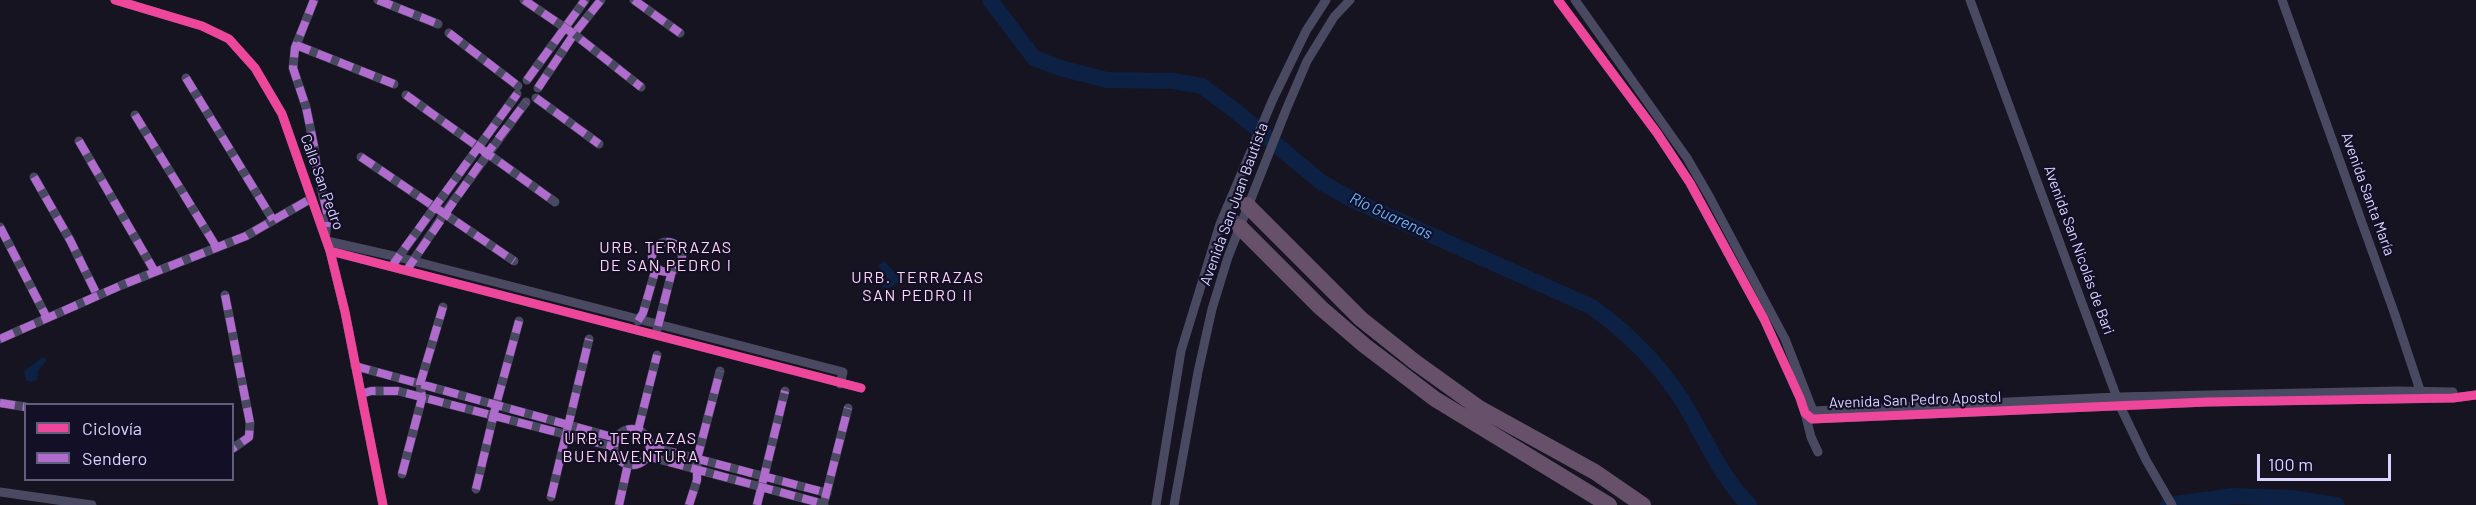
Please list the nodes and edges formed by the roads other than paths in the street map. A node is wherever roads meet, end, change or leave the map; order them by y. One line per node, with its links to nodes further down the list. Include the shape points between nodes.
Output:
1 (115, 0): 36 (street, Calle San Pedro, via 210,29 229,39 255,68 282,114)
2 (314, 0): 19 (street)
3 (378, 0): 14 (street)
4 (524, 0): 15 (street)
5 (585, 0): 15 (street)
6 (601, 0): 18 (street)
7 (634, 0): 17 (street)
8 (1326, 0): 39 (street, Avenida San Juan Bautista, via 1306,31 1273,99)
9 (1350, 0): 38 (street, Avenida San Juan Bautista, via 1334,16 1307,61)
10 (1558, 0): 84 (street, via 1690,183 1764,319)
11 (1575, 0): 85 (street, Avenida San Pedro Apostol, via 1687,158 1785,339 1813,411)
12 (1970, 0): 79 (street, Avenida San Nicolás de Bari)
13 (2282, 0): 76 (street, Avenida Santa María)
14 (438, 24)
15 (565, 28): 18 (street); 21 (street)
16 (449, 33): 25 (street)
17 (680, 33)
18 (574, 34): 23 (street); 24 (street)
19 (296, 45): 22 (street); 45 (street, via 293,68 306,107 327,212)
20 (186, 78): 42 (street)
21 (527, 80): 24 (street); 25 (street)
22 (394, 84)
23 (641, 87)
24 (538, 88): 27 (street)
25 (517, 90): 28 (street); 32 (street)
26 (406, 95): 32 (street)
27 (536, 98): 28 (street); 31 (street)
28 (526, 102): 33 (street)
29 (135, 115): 46 (street)
30 (79, 141): 54 (street)
31 (599, 144)
32 (479, 146): 33 (street); 40 (street)
33 (488, 152): 37 (street); 41 (street)
34 (361, 157): 40 (street)
35 (34, 177): 55 (street)
36 (312, 198): 42 (street); 45 (street, Calle San Pedro)
37 (555, 202)
38 (1247, 205): 39 (street); 44 (street, Avenida San Juan Bautista); 113 (highway, via 1361,319 1415,362 1479,408 1595,472)
39 (1227, 207): 44 (street); 110 (street, Avenida San Juan Bautista, via 1181,351)
40 (435, 208): 41 (street); 47 (street)
41 (444, 214): 48 (street); 49 (street)
42 (273, 220): 46 (street)
43 (0, 227): 58 (street)
44 (1240, 227): 111 (street, Avenida San Juan Bautista, via 1212,309); 112 (highway, via 1321,308 1435,399)
45 (327, 243): 47 (street); 50 (street); 66 (street, Calle San Pedro)
46 (216, 248): 54 (street)
47 (398, 257): 49 (street); 50 (street)
48 (514, 261)
49 (413, 262): 52 (street); 60 (street)
50 (391, 267): 52 (street)
51 (656, 268): 53 (street); 53 (street, via 652,261 654,248 670,242 682,254 679,266); 60 (street)
52 (406, 271): 62 (street)
53 (670, 271): 61 (street)
54 (155, 272): 55 (street)
55 (97, 295): 58 (street)
56 (225, 295): 91 (street, via 250,423 249,437)
57 (443, 307): 70 (street)
58 (47, 318): 63 (street)
59 (519, 321): 81 (street)
60 (638, 321): 61 (street)
61 (655, 325): 62 (street); 67 (street)
62 (655, 336): 69 (street)
63 (0, 339)
64 (590, 339): 87 (street)
65 (657, 355): 88 (street)
66 (355, 366): 70 (street); 75 (street, Calle San Pedro)
67 (827, 370): 69 (street); 71 (street, via 843,372)
68 (720, 371): 94 (street)
69 (824, 380): 71 (street)
70 (420, 384): 78 (street); 81 (street)
71 (840, 384): 72 (street)
72 (861, 388)
73 (2476, 389): 76 (street, Avenida San Pedro Apostol)
74 (785, 391): 98 (street)
75 (361, 394): 78 (street, via 399,391); 105 (street, Calle San Pedro)
76 (2422, 395): 77 (street, Avenida San Pedro Apostol); 79 (street, Avenida San Pedro Apostol)
77 (2476, 395)
78 (422, 398): 86 (street); 97 (street)
79 (2119, 401): 85 (street, Avenida San Pedro Apostol); 114 (street, Avenida San Nicolás de Bari)
80 (0, 404): 82 (street)
81 (496, 405): 86 (street); 87 (street)
82 (24, 407)
83 (848, 408): 102 (street)
84 (1805, 413): 85 (street, Avenida San Pedro Apostol, via 1812,419); 93 (street)
85 (1820, 415)
86 (493, 416): 89 (street); 100 (street)
87 (567, 424): 89 (street); 90 (street)
88 (638, 430): 90 (street, via 626,430); 92 (street, via 644,434)
89 (566, 435): 90 (street); 103 (street)
90 (615, 443): 95 (street, via 618,458)
91 (234, 448)
92 (648, 451): 94 (street); 95 (street, via 639,463); 96 (street)
93 (1818, 452)
94 (697, 459): 96 (street); 98 (street)
95 (628, 464): 106 (street)
96 (696, 469): 99 (street); 107 (street, via 697,480)
97 (402, 474)
98 (764, 477): 99 (street); 102 (street)
99 (761, 487): 108 (street); 109 (street)
100 (476, 489)
101 (0, 492): 104 (street)
102 (827, 494): 109 (street)
103 (551, 497)
104 (92, 505)
105 (383, 505)
106 (619, 505)
107 (689, 505)
108 (757, 505)
109 (824, 505)
110 (1156, 505)
111 (1174, 505)
112 (1609, 505)
113 (1643, 505)
114 (2172, 505)

